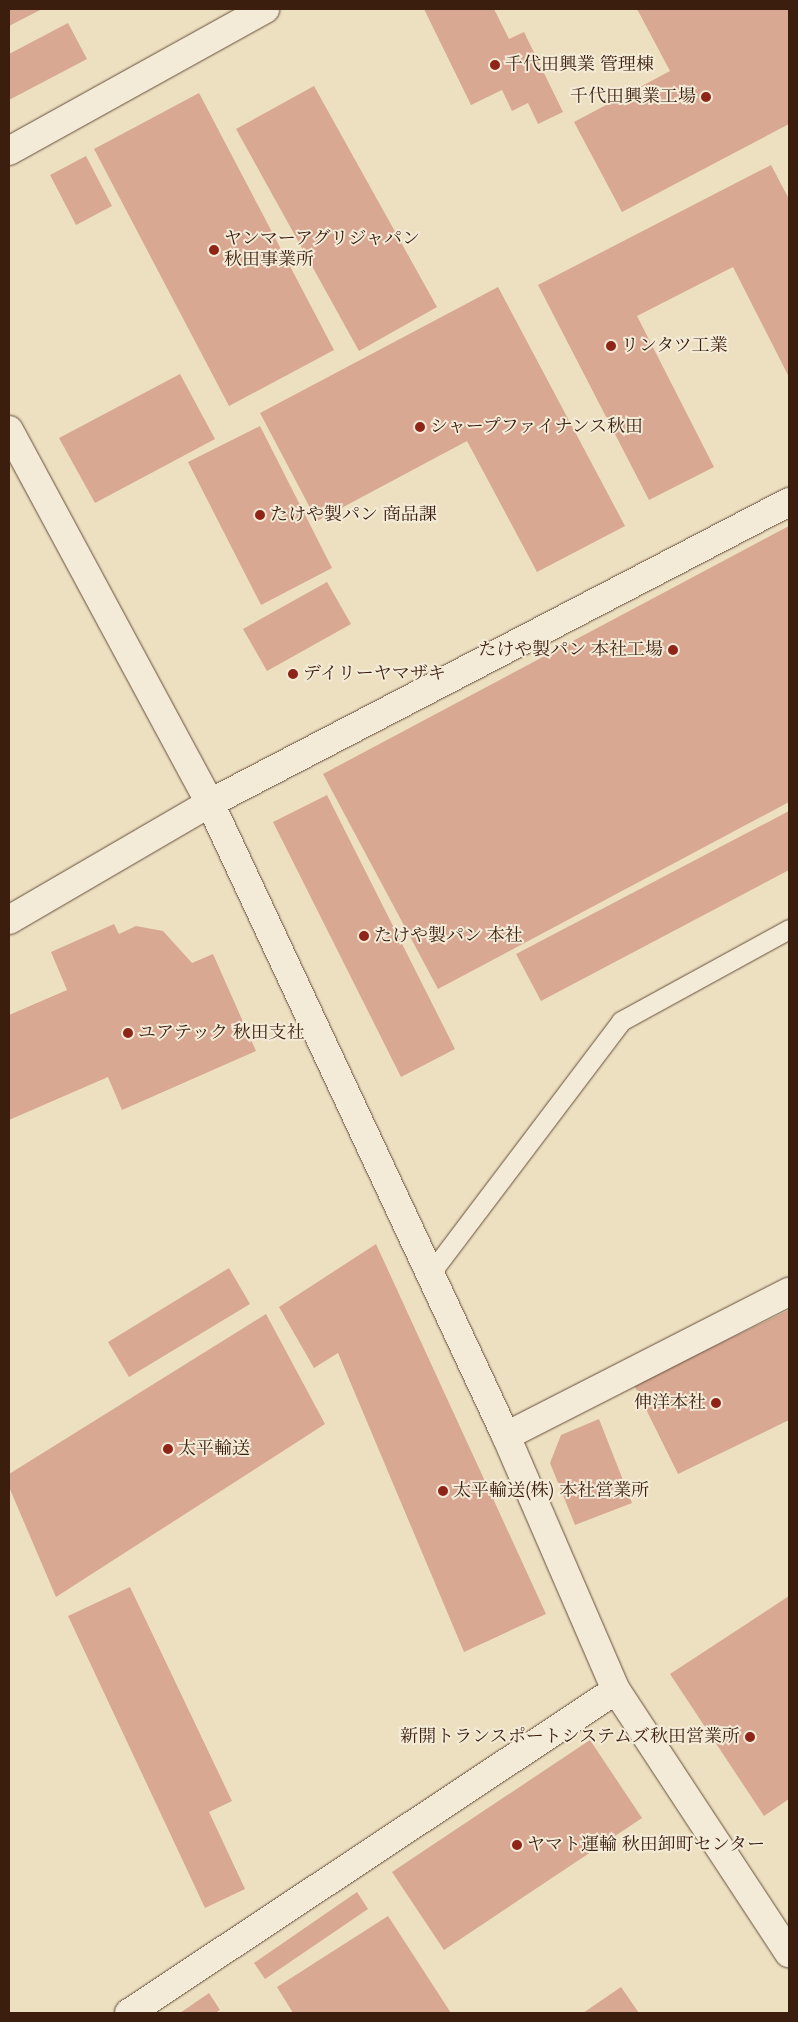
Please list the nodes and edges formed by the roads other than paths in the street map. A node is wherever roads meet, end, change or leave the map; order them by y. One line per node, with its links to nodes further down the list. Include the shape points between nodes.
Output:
1 (264, 9): 2 (street)
2 (9, 150)
3 (9, 432): 5 (street)
4 (789, 502): 5 (street)
5 (210, 803): 6 (street); 8 (street)
6 (9, 920)
7 (789, 929): 8 (lane, via 621,1021)
8 (430, 1274): 10 (street)
9 (789, 1292): 10 (street)
10 (506, 1436): 11 (street)
11 (616, 1690): 12 (street); 13 (street)
12 (789, 1953)
13 (129, 2013)

